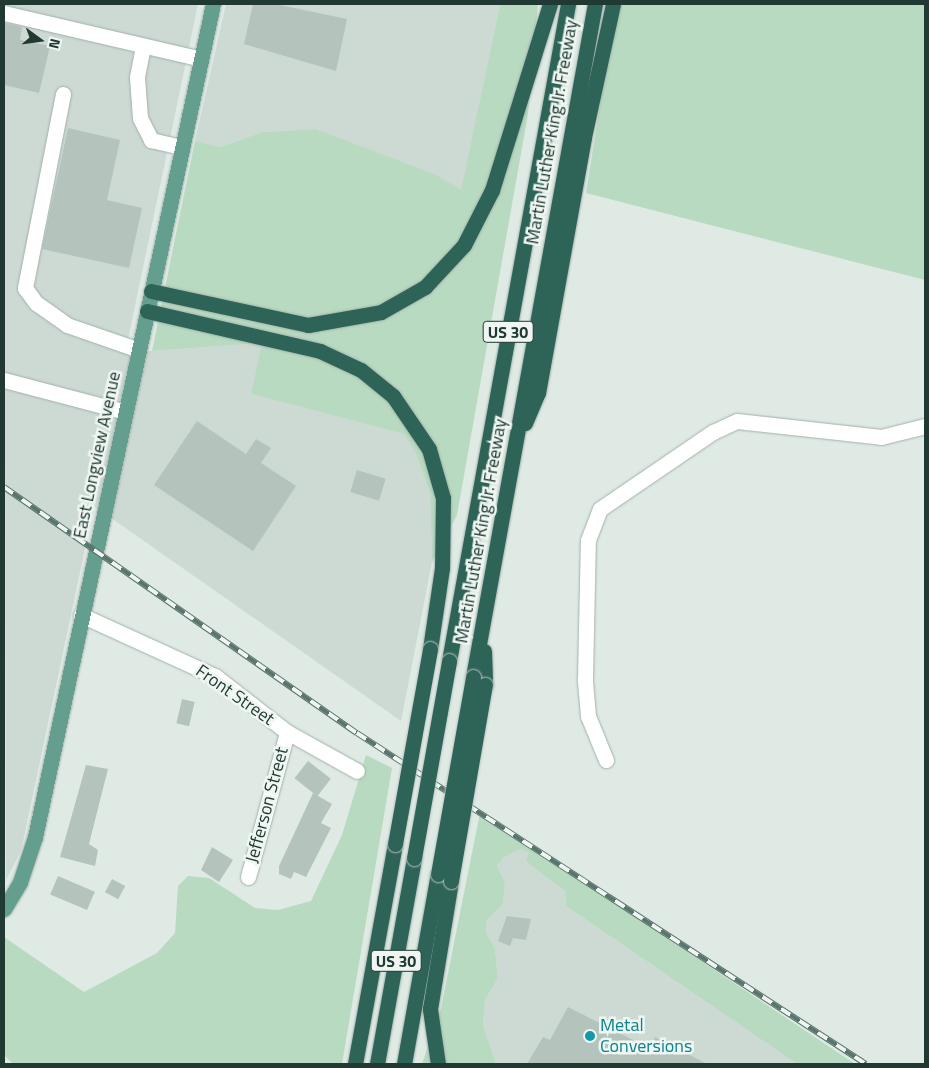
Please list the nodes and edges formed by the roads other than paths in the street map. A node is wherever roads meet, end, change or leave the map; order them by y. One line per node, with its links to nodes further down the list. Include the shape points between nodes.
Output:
1 (213, 4): 8 (main road, East Longview Avenue)
2 (550, 4): 11 (highway, via 522,107 483,212 464,245 424,287 381,312 308,325)
3 (568, 4): 26 (highway, Martin Luther King Jr. Freeway / US 30, bridge)
4 (595, 4): 17 (highway, Martin Luther King Jr. Freeway / US 30)
5 (613, 4): 17 (highway, via 584,136 538,393)
6 (4, 13): 7 (street)
7 (143, 46): 8 (street); 10 (street, via 137,77 140,118 151,140)
8 (201, 58): 10 (main road, East Longview Avenue)
9 (63, 94): 13 (street, via 25,288 36,303 67,325)
10 (182, 147): 11 (main road, East Longview Avenue)
11 (151, 291): 12 (main road, East Longview Avenue)
12 (147, 311): 13 (main road, East Longview Avenue); 25 (highway, bridge, via 320,351 361,370 393,396 429,449 443,498 442,568 430,649)
13 (139, 350): 15 (main road, East Longview Avenue)
14 (4, 380): 15 (street)
15 (126, 412): 18 (main road, East Longview Avenue)
16 (925, 426): 20 (street, via 882,437 737,421 713,432 600,508 588,540 585,678 588,716)
17 (515, 448): 23 (highway, Martin Luther King Jr. Freeway / US 30, bridge, via 484,618 479,681)
18 (81, 615): 19 (street, Front Street, via 215,676); 24 (main road, East Longview Avenue, via 35,837 20,882)
19 (287, 732): 21 (street, Front Street); 22 (street, Jefferson Street)
20 (606, 760)
21 (357, 771)
22 (248, 877)
23 (444, 878): 27 (highway, Martin Luther King Jr. Freeway / US 30); 28 (highway, via 430,1001)
24 (4, 909)
25 (356, 1064)
26 (377, 1064)
27 (404, 1064)
28 (438, 1064)

